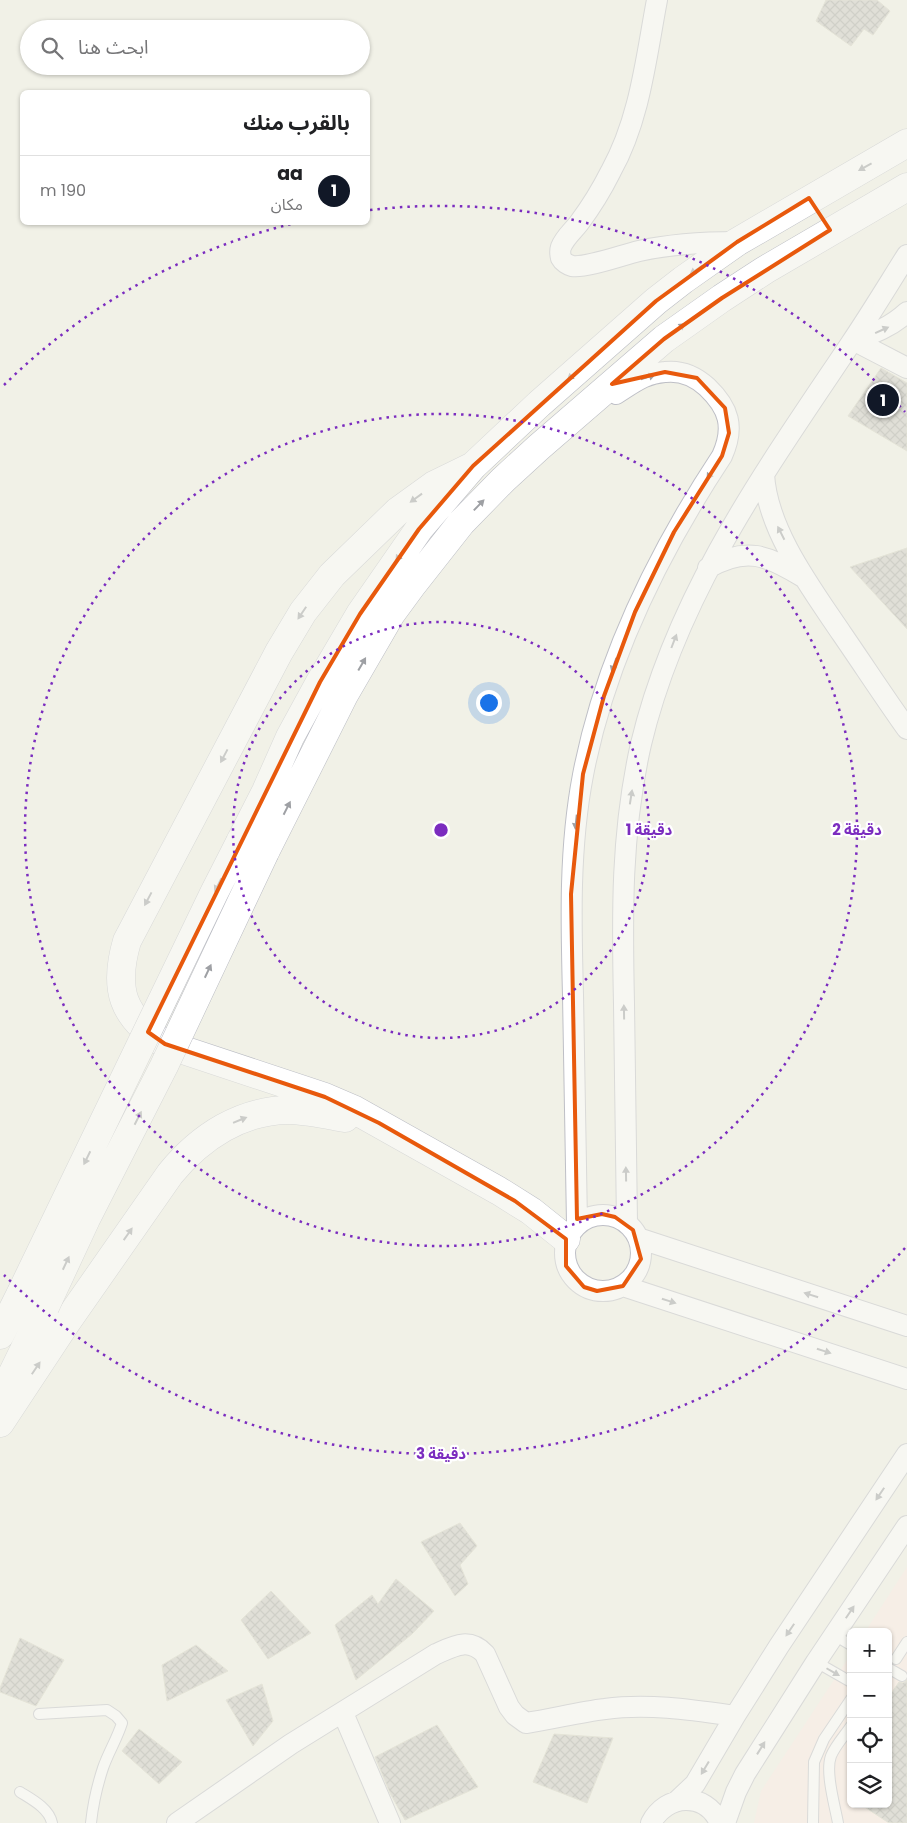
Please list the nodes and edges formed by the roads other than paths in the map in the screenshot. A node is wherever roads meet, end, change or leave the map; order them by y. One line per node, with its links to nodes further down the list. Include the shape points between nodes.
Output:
1 (657, 0): 6 (street, via 626,141 593,203 565,238 560,257 564,263 581,266 674,245)
2 (907, 143): 4 (main road, one-way to 4)
3 (907, 186): 5 (main road)
4 (809, 198): 5 (main road); 6 (main road)
5 (830, 230): 11 (main road, one-way to 5, via 664,339)
6 (737, 242): 12 (main road, one-way to 12, via 656,301)
7 (907, 255): 9 (street)
8 (907, 312): 9 (street, one-way to 8, via 896,323)
9 (853, 340): 10 (street); 13 (street)
10 (907, 368)
11 (574, 416): 19 (street, one-way to 19, via 605,402 647,376 682,373 697,378 718,398 727,414 729,433 722,456 674,532 635,612 604,696 583,774 571,894); 24 (main road, one-way to 11, bridge, via 265,852 344,695 391,614 461,523)
12 (473, 466): 17 (main road, one-way to 17, via 434,485 398,511 332,575 303,612 143,909 122,956 120,972 124,1003 149,1034 165,1044 326,1098); 22 (main road, one-way to 22, bridge, via 420,529 360,614 290,737)
13 (764, 474): 14 (street); 15 (street, one-way to 13, via 769,508)
14 (708, 568): 15 (street, via 735,556 750,555 766,557); 18 (street, one-way to 14, via 622,896 628,819 652,706 676,636)
15 (803, 577): 16 (street)
16 (907, 729)
17 (380, 1123): 19 (main road); 25 (main road, one-way to 17, via 170,1174 203,1140 223,1127 268,1112 291,1110)
18 (632, 1230): 19 (street, via 615,1217 602,1214 589,1217); 20 (street, via 641,1248 641,1259 632,1278); 21 (street, one-way to 18)
19 (572, 1232): 20 (street, via 564,1253 566,1266 573,1278 597,1291)
20 (623, 1286): 23 (street, one-way to 23)
21 (907, 1326)
22 (0, 1335)
23 (907, 1379)
24 (0, 1399)
25 (0, 1423)
26 (905, 1459): 38 (street, one-way to 38)
27 (907, 1526): 28 (street, one-way to 27)
28 (842, 1640): 31 (street)
29 (907, 1642): 30 (lane)
30 (896, 1659)
31 (816, 1662): 34 (lane, one-way to 34); 48 (street, one-way to 31, via 745,1774)
32 (892, 1670): 33 (lane)
33 (902, 1676)
34 (847, 1680)
35 (847, 1705): 49 (lane, via 821,1744 814,1762)
36 (343, 1713): 38 (street, via 436,1654 468,1644 479,1647 485,1654 509,1707 526,1723 607,1708 661,1708); 44 (street, via 291,1744); 45 (street)
37 (39, 1714): 43 (lane, via 107,1710 122,1723 103,1767)
38 (735, 1716): 41 (street, one-way to 41, via 695,1784)
39 (847, 1732): 50 (lane, via 831,1755 830,1762)
40 (20, 1792): 42 (lane, via 38,1804)
41 (677, 1801): 46 (street, via 655,1814); 47 (street, via 692,1801 706,1806)
42 (52, 1823)
43 (91, 1823)
44 (177, 1823)
45 (390, 1823)
46 (650, 1823)
47 (720, 1823)
48 (725, 1823)
49 (813, 1823)
50 (838, 1823)

